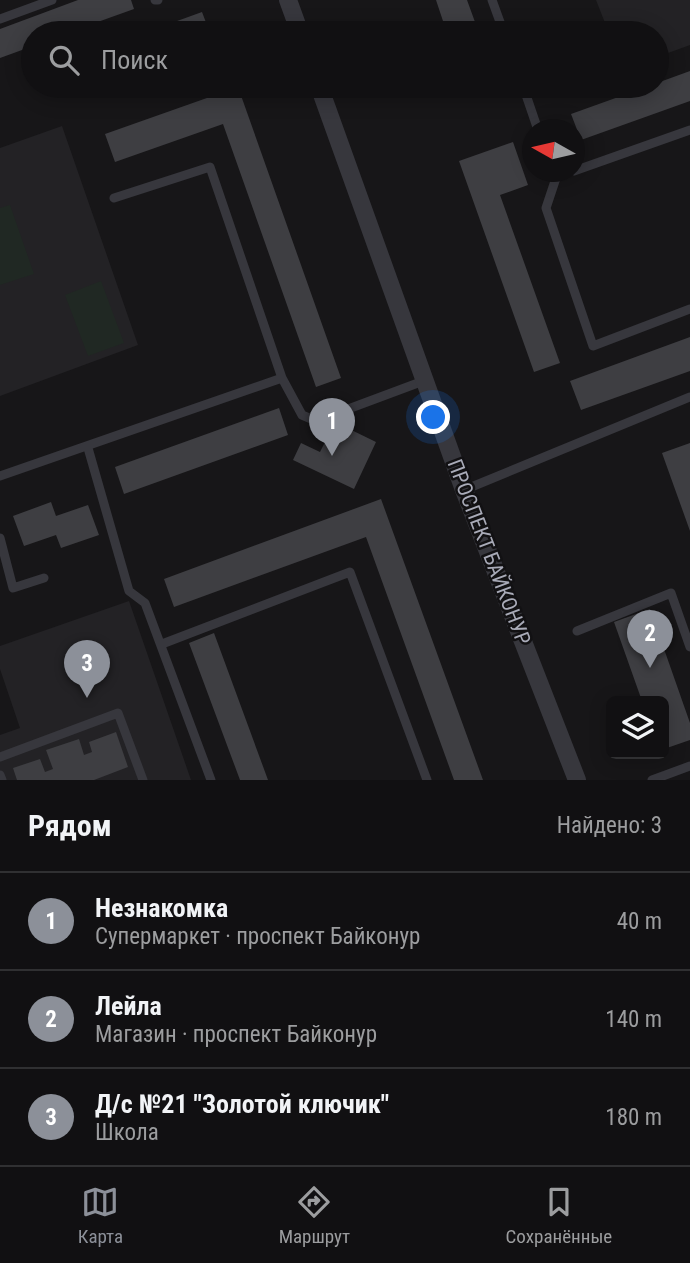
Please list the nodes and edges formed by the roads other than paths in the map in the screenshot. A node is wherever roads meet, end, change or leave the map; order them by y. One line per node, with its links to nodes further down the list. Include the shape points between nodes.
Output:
1 (52, 0): 4 (lane)
2 (288, 0): 5 (street)
3 (492, 0): 6 (lane)
4 (0, 19)
5 (296, 21)
6 (500, 21)
7 (323, 98): 16 (street, ПРОСПЕКТ БАЙКОНУР)
8 (527, 98): 9 (lane)
9 (534, 119)
10 (690, 130): 11 (lane)
11 (585, 167)
12 (553, 182): 14 (lane, via 545,208 593,346)
13 (114, 198): 15 (lane, via 210,167)
14 (690, 309)
15 (282, 378): 16 (lane, via 302,415 316,421); 18 (lane)
16 (426, 380): 20 (street, ПРОСПЕКТ БАЙКОНУР)
17 (690, 397): 20 (lane)
18 (88, 448): 19 (lane); 24 (lane, via 129,591 145,603)
19 (0, 476)
20 (464, 490): 31 (street, ПРОСПЕКТ БАЙКОНУР)
21 (0, 538): 22 (lane, via 13,588)
22 (44, 578)
23 (577, 631): 25 (lane, via 671,593)
24 (162, 644): 29 (lane); 30 (lane, via 350,572)
25 (690, 647)
26 (0, 757): 28 (lane, via 118,713)
27 (690, 766): 32 (lane)
28 (143, 780)
29 (211, 780)
30 (427, 780)
31 (577, 780)
32 (652, 780)

